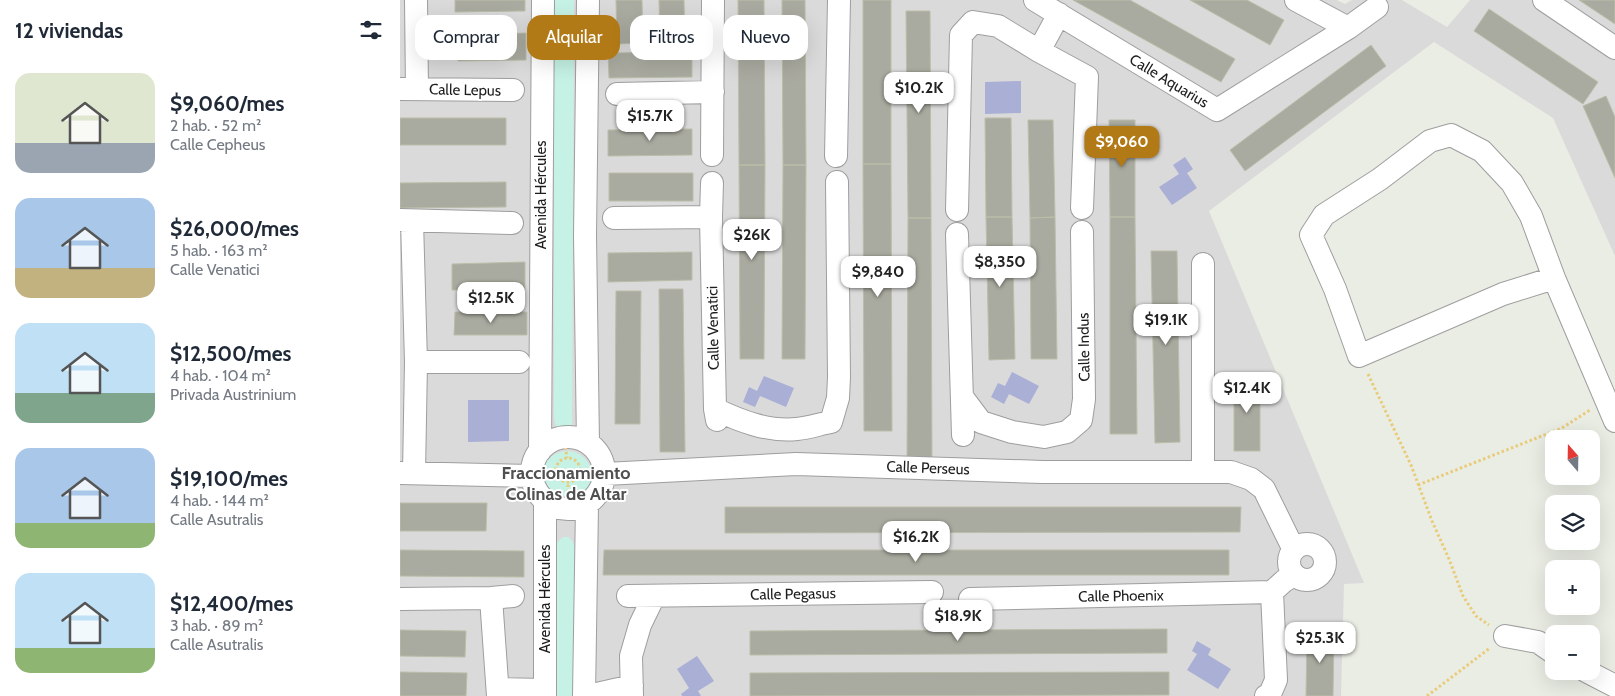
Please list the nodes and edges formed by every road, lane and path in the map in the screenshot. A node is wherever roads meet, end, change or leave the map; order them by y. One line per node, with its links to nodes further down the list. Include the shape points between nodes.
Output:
1 (416, 0): 14 (street, Calle Lepus)
2 (543, 0): 43 (street, Avenida Hércules)
3 (588, 0): 42 (street, via 585,235)
4 (713, 0): 16 (street)
5 (839, 0): 19 (street)
6 (1035, 0): 10 (street, Calle Aquarius)
7 (1296, 0): 11 (street)
8 (1544, 0): 12 (street)
9 (1377, 7): 11 (street, Calle Aquarius)
10 (1059, 14): 11 (street, Calle Aquarius, via 1217,110); 13 (street)
11 (1348, 28)
12 (1615, 48)
13 (1039, 52): 22 (street, via 1087,77); 23 (street, via 998,26 973,22 961,35)
14 (409, 89): 15 (street, Calle Lepus)
15 (513, 90)
16 (713, 92): 17 (street); 18 (street)
17 (617, 94)
18 (712, 155)
19 (836, 156)
20 (836, 182): 39 (street, Calle Venatici, via 838,398 831,422)
21 (712, 183): 24 (street, Calle Venatici)
22 (1082, 208)
23 (957, 210)
24 (711, 217): 25 (street); 39 (street, Calle Venatici, via 716,414 764,428)
25 (614, 218)
26 (406, 221): 27 (street); 33 (street)
27 (512, 222)
28 (1082, 232): 41 (street, Calle Indus, via 1084,398 1081,420 1067,432)
29 (957, 234): 35 (street)
30 (1203, 264): 46 (street)
31 (1554, 278): 32 (street, via 1503,294); 32 (street, via 1531,216 1512,183 1482,151 1451,135 1430,141 1380,179 1324,215 1311,234); 36 (street)
32 (1359, 356): 51 (path)
33 (416, 362): 34 (street); 38 (street)
34 (519, 362)
35 (963, 398): 40 (street); 41 (street, Calle Indus, via 981,422 1012,432)
36 (1606, 400): 37 (street); 51 (path, via 1562,428)
37 (1615, 421)
38 (407, 425): 47 (street)
39 (796, 429): 44 (street)
40 (963, 435)
41 (1044, 437): 45 (street)
42 (588, 442): 43 (street, via 564,437 552,441); 48 (street, via 603,462)
43 (540, 451): 49 (street, Avenida Hércules, via 532,467)
44 (796, 464): 45 (street, Calle Perseus); 48 (street, Calle Perseus)
45 (1043, 472): 46 (street, Calle Perseus)
46 (1203, 472): 54 (street, Calle Perseus, via 1231,472 1251,479 1264,490)
47 (407, 473): 49 (street)
48 (605, 474): 53 (street, via 603,486)
49 (532, 476): 52 (street, via 535,488)
50 (559, 479): 50 (path, via 557,464 568,458 575,460 580,467 577,478 568,482)
51 (1418, 485): 62 (path, via 1463,596 1476,616)
52 (545, 502): 53 (street, via 563,510); 68 (street, Avenida Hércules)
53 (587, 504): 69 (street)
54 (1294, 550): 55 (street, via 1288,562); 55 (street, via 1306,544 1313,545 1323,554 1325,561 1324,568 1315,578 1300,579)
55 (1294, 575): 57 (street)
56 (932, 592): 59 (street, Calle Pegasus)
57 (1272, 592): 60 (street, Calle Phoenix); 71 (street, via 1276,680)
58 (628, 596): 59 (street, Calle Pegasus)
59 (654, 596): 66 (street, via 630,656)
60 (970, 599)
61 (400, 600): 67 (street, via 502,597)
62 (1505, 636): 63 (street, via 1538,642); 72 (path)
63 (1545, 647)
64 (1600, 678): 65 (street)
65 (1615, 686)
66 (632, 691): 70 (street)
67 (499, 692): 68 (street)
68 (545, 693)
69 (584, 696)
70 (588, 696)
71 (1266, 696)
72 (1427, 696)

